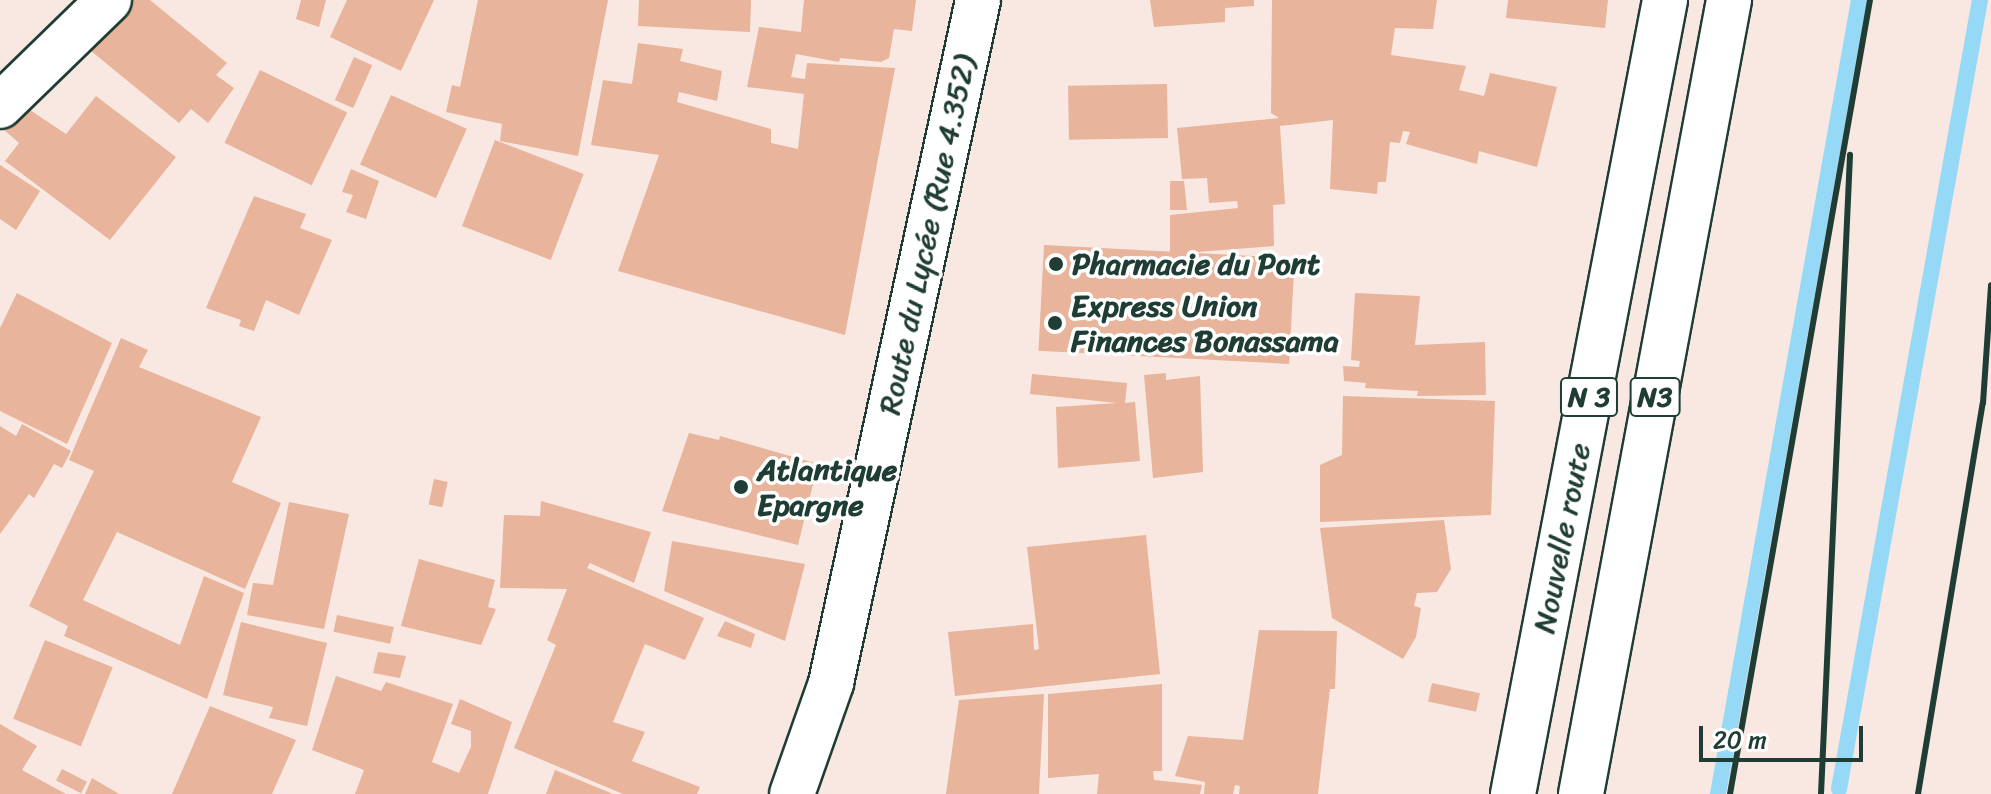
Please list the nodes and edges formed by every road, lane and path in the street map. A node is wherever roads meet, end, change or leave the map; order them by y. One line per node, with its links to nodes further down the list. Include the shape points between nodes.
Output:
1 (109, 0): 5 (main road)
2 (978, 0): 6 (main road, Route du Lycée (Rue 4.352), via 831,683)
3 (1665, 0): 7 (main road, Nouvelle route / N 3)
4 (1729, 0): 8 (main road, N3)
5 (0, 106)
6 (792, 794)
7 (1513, 794)
8 (1581, 794)

